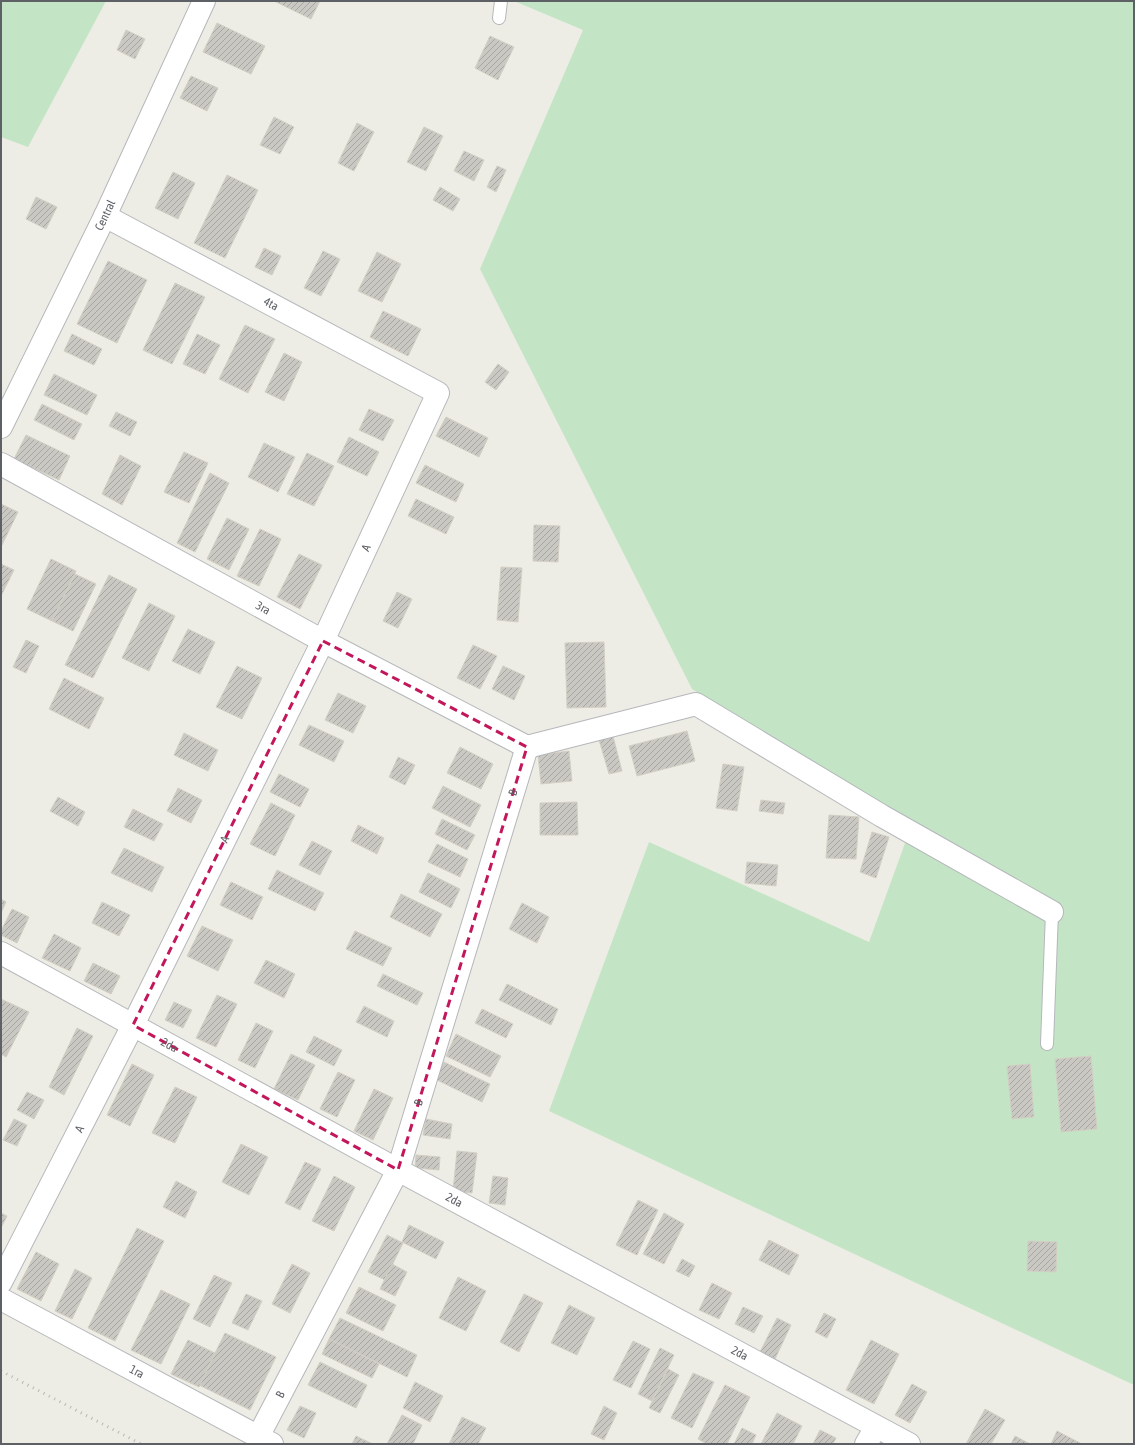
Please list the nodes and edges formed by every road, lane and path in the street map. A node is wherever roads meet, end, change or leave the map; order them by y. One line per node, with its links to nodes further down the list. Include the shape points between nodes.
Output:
1 (204, 1): 4 (street, Central)
2 (501, 1): 3 (lane)
3 (499, 18)
4 (105, 216): 5 (street, 4ta); 6 (street, Central)
5 (438, 393): 8 (street, A)
6 (1, 427)
7 (1, 464): 8 (street, 3ra)
8 (323, 641): 9 (street, 3ra); 12 (street, A)
9 (527, 747): 10 (street, via 696,704 876,812); 14 (street, B)
10 (1052, 912): 13 (lane)
11 (1, 953): 12 (street, 2da)
12 (133, 1026): 14 (street, 2da); 15 (street, A)
13 (1047, 1044)
14 (398, 1170): 17 (street, 2da); 18 (street, B)
15 (1, 1282)
16 (1, 1300): 18 (street, 1ra)
17 (871, 1435): 19 (street, 2da)
18 (265, 1440)
19 (909, 1444)

